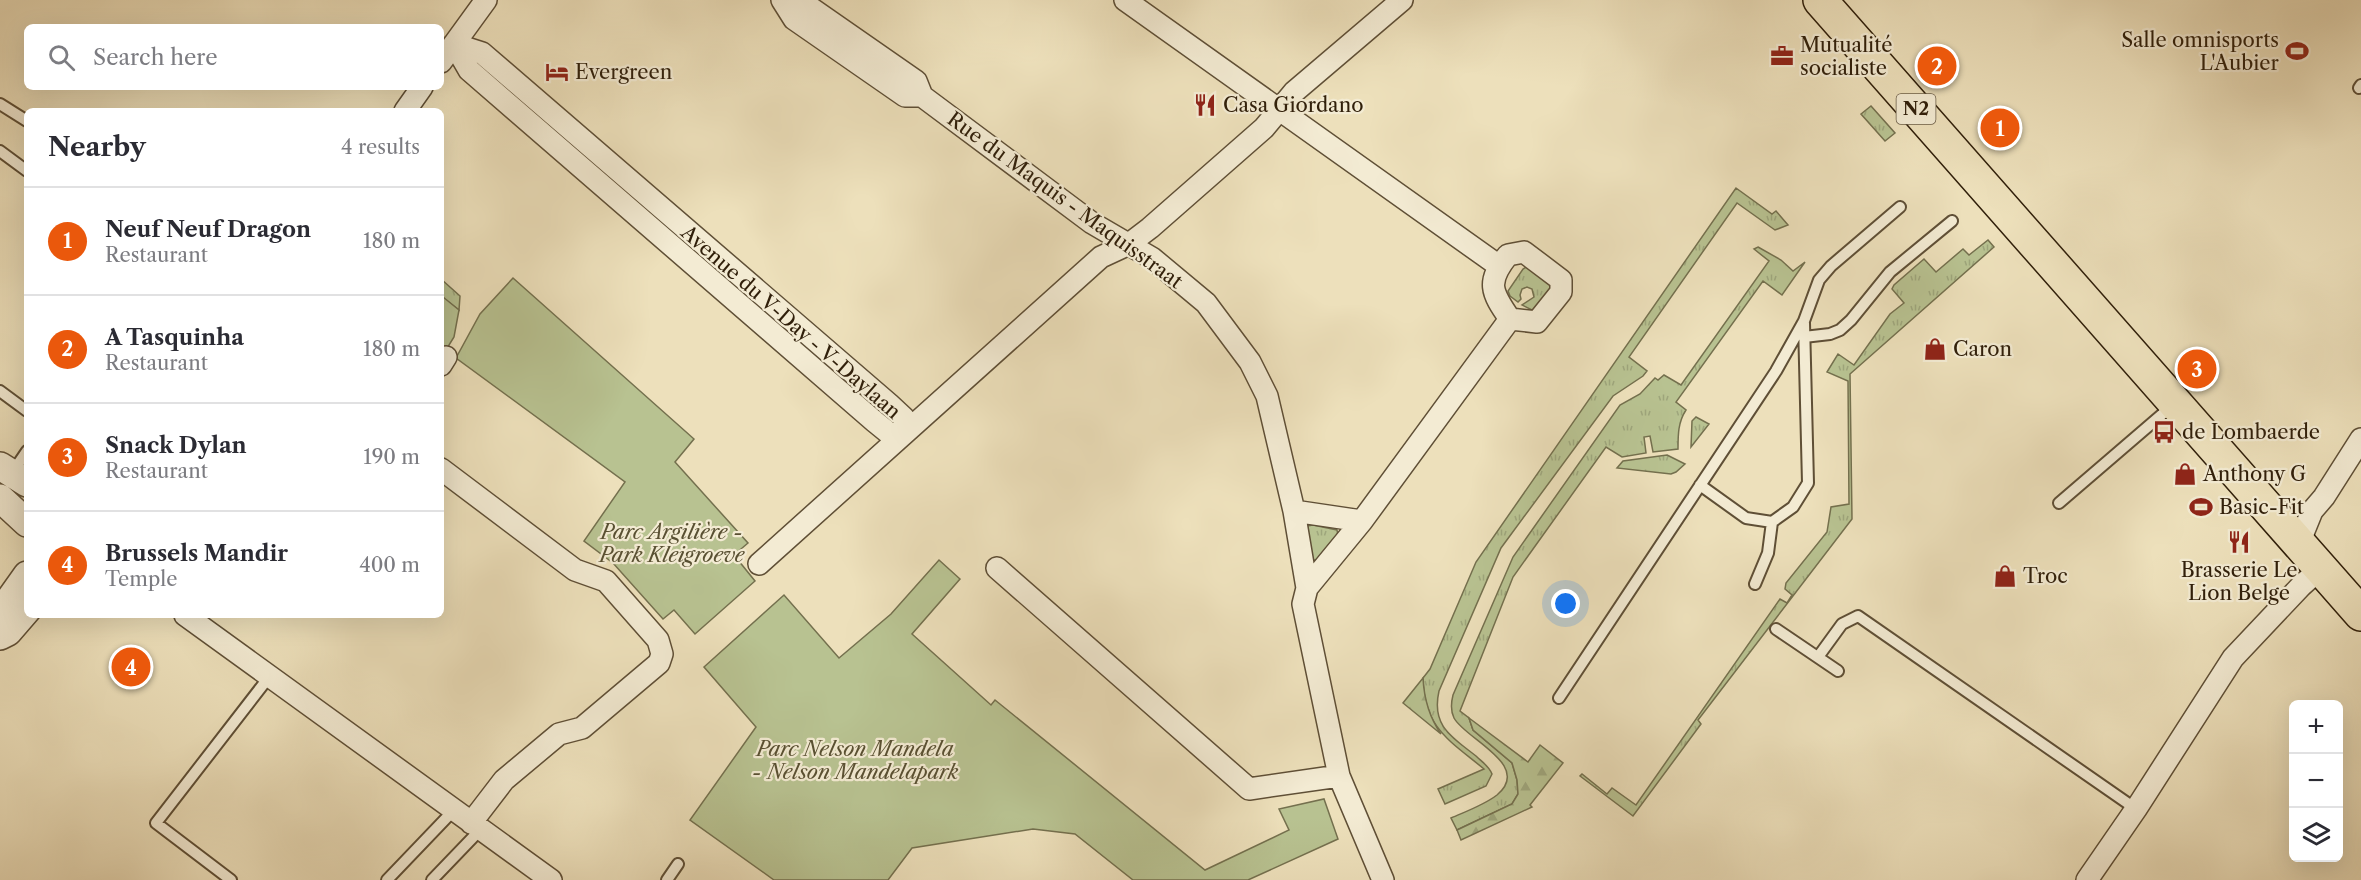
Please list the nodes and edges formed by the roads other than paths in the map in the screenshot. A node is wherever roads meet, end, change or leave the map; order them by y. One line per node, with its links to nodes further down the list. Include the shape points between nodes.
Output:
1 (486, 0): 7 (street)
2 (782, 0): 10 (street, Rue du Maquis - Maquisstraat, via 794,19 886,83 905,96)
3 (790, 0): 10 (street, Rue du Maquis - Maquisstraat, via 808,6 916,81)
4 (1125, 0): 13 (street)
5 (1402, 0): 13 (street, via 1294,92)
6 (1820, 0): 25 (main road, N2)
7 (454, 44): 8 (street); 27 (street, Avenue du V-Day - V-Daylaan, via 469,70 874,421 890,434)
8 (444, 58)
9 (420, 90): 12 (street)
10 (922, 96): 19 (street, Rue du Maquis - Maquisstraat, via 1092,223)
11 (0, 104): 14 (lane)
12 (407, 108)
13 (1279, 110): 19 (street, via 1264,129); 20 (street)
14 (24, 119)
15 (0, 151): 16 (lane)
16 (24, 169)
17 (1900, 207): 22 (lane, via 1819,280)
18 (1952, 221): 23 (lane, via 1890,272 1840,330)
19 (1129, 244): 27 (street, via 1101,258); 35 (street, Rue du Maquis - Maquisstraat, via 1206,303 1250,362 1267,396)
20 (1499, 266): 21 (street, via 1493,280 1496,299); 21 (street, via 1508,255 1524,252 1561,279 1561,292 1537,322)
21 (1510, 319): 37 (street)
22 (1804, 321): 23 (lane); 32 (lane, via 1776,371)
23 (1804, 337): 38 (lane, via 1808,483 1793,507)
24 (0, 392): 26 (lane)
25 (2176, 403): 34 (lane); 39 (main road, N2)
26 (24, 409)
27 (905, 432): 40 (street)
28 (2361, 439): 39 (street, via 2312,511)
29 (24, 456): 31 (lane)
30 (444, 471): 59 (street, via 575,570 606,581 658,640 662,654 659,663 582,728 559,734 504,780)
31 (13, 474)
32 (1700, 485): 38 (lane, via 1746,518); 55 (lane)
33 (0, 498): 36 (street)
34 (2059, 503)
35 (1294, 511): 37 (street); 45 (street, Rue du Maquis - Maquisstraat)
36 (24, 520)
37 (1362, 521): 45 (street)
38 (1772, 522): 44 (lane, via 1768,553)
39 (2299, 543): 42 (main road, N2)
40 (759, 564)
41 (997, 568): 56 (street, via 1249,789)
42 (2321, 568): 48 (main road, N2); 57 (street, via 2233,658)
43 (24, 579): 47 (street)
44 (1755, 584)
45 (1307, 588): 56 (street, Rue du Maquis - Maquisstraat, via 1303,604)
46 (24, 613): 51 (street)
47 (0, 614)
48 (2361, 614)
49 (189, 618): 54 (street)
50 (1776, 629): 52 (lane)
51 (0, 636)
52 (1818, 657): 53 (lane); 57 (lane, via 1842,624 1858,616)
53 (1838, 671)
54 (269, 677): 58 (street); 61 (lane, via 156,823)
55 (1559, 698)
56 (1339, 776): 66 (street, Rue du Maquis - Maquisstraat)
57 (2136, 809): 67 (street)
58 (454, 810): 59 (street); 62 (lane)
59 (476, 826): 63 (lane); 64 (street)
60 (678, 864): 65 (lane)
61 (231, 880)
62 (387, 880)
63 (432, 880)
64 (550, 880)
65 (667, 880)
66 (1383, 880)
67 (2087, 880)

